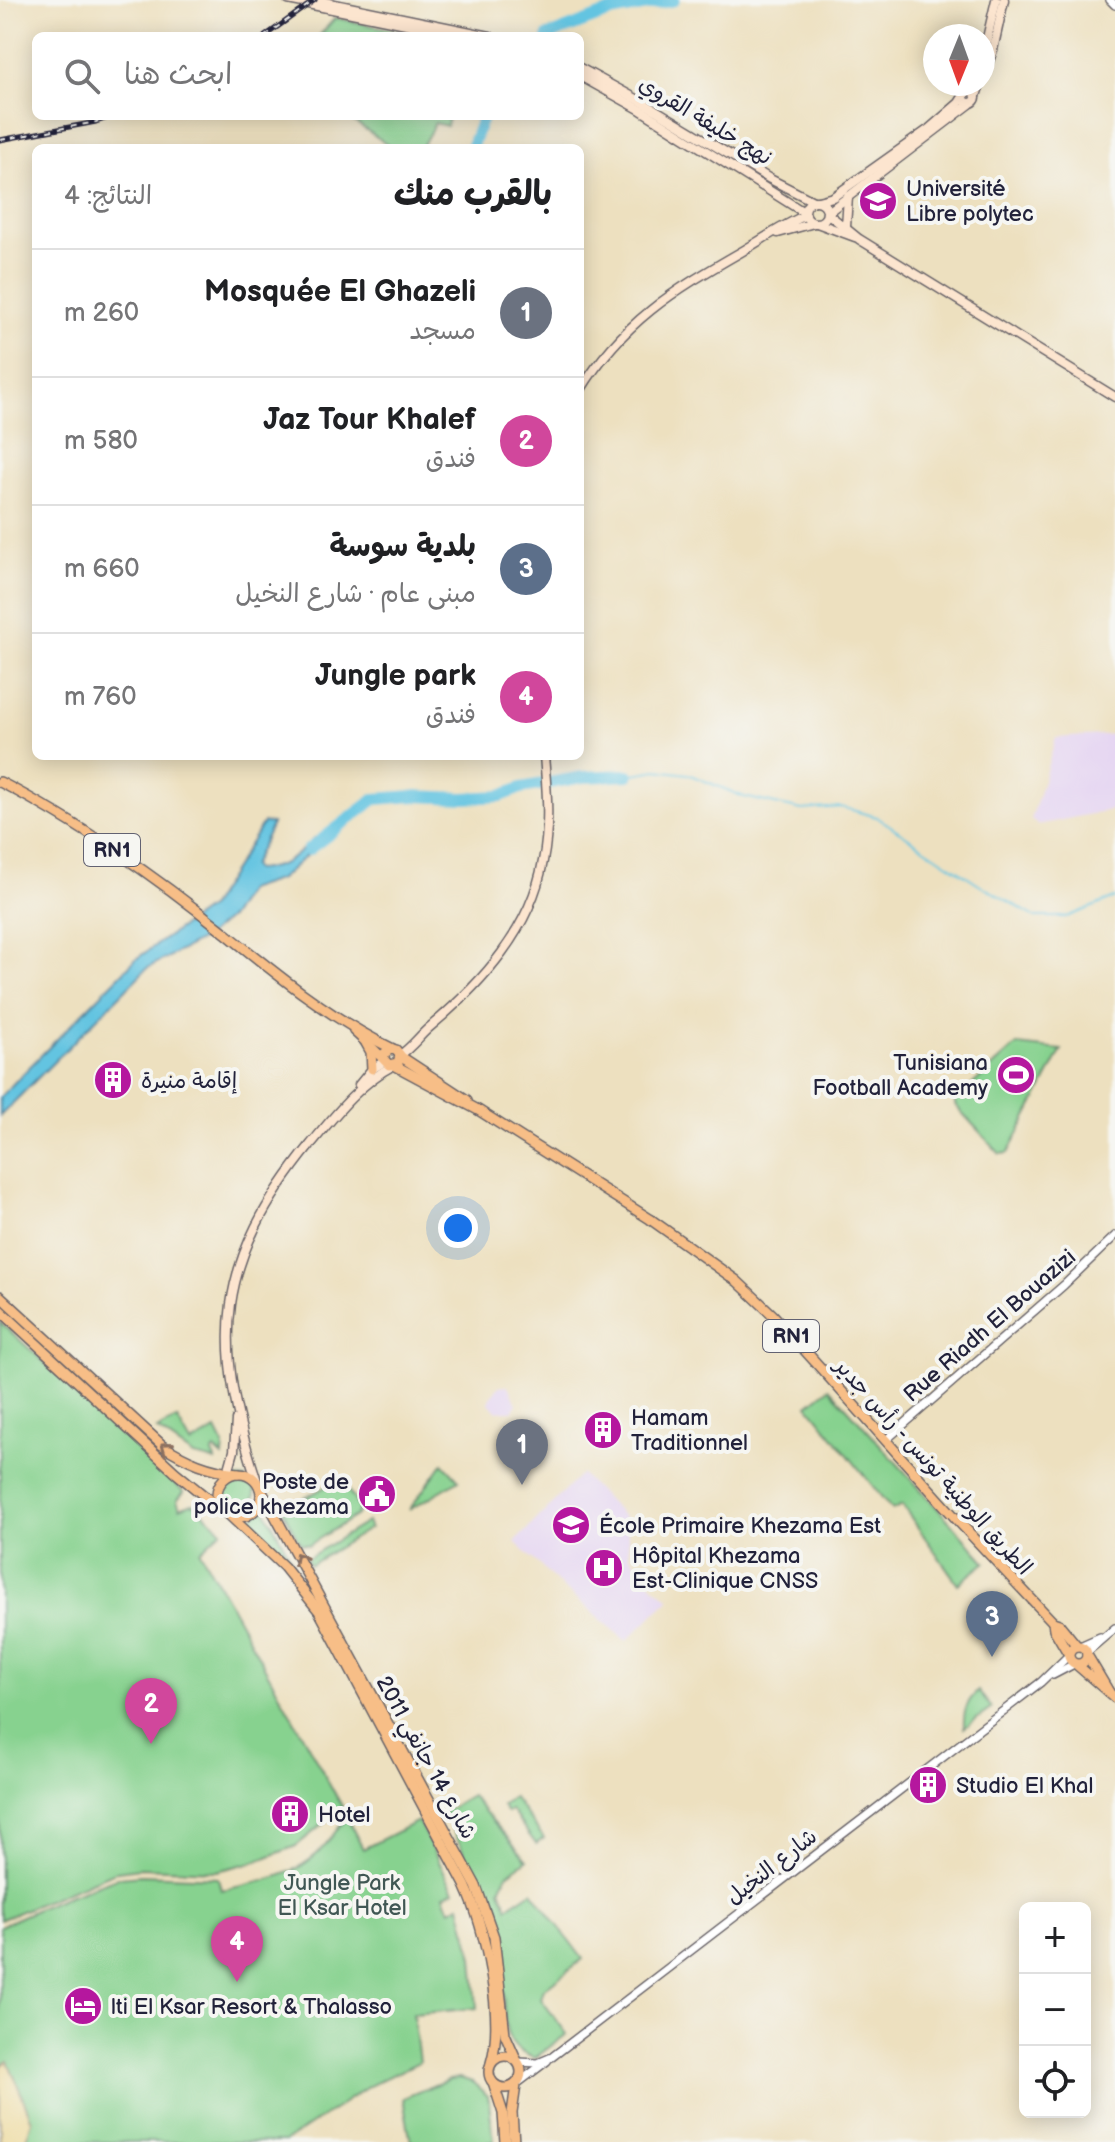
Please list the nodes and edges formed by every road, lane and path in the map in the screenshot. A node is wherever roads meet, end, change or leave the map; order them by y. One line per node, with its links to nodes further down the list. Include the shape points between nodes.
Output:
1 (288, 0): 8 (main road)
2 (315, 0): 9 (main road)
3 (996, 0): 7 (main road)
4 (1004, 0): 10 (main road)
5 (1110, 0): 6 (street)
6 (1115, 5)
7 (990, 24)
8 (445, 32)
9 (471, 32)
10 (995, 41)
11 (584, 70): 19 (main road, نهج خليفة القروي)
12 (584, 78): 18 (main road, نهج خليفة القروي)
13 (963, 96): 19 (main road, via 913,140 833,197)
14 (973, 96): 16 (main road)
15 (975, 96): 16 (main road)
16 (973, 100): 17 (main road)
17 (848, 196): 20 (main road); 24 (main road)
18 (787, 201): 21 (main road, نهج خليفة القروي); 22 (main road)
19 (816, 201): 20 (main road); 21 (main road, via 807,206)
20 (827, 213): 23 (main road); 24 (main road)
21 (806, 214): 22 (main road); 23 (main road)
22 (788, 223): 25 (main road)
23 (816, 223): 25 (main road); 26 (main road)
24 (846, 227): 26 (main road)
25 (770, 235): 27 (main road, via 648,310 614,343)
26 (859, 239): 28 (main road)
27 (584, 385)
28 (1115, 397)
29 (544, 760): 35 (main road, via 543,864 514,935 472,990)
30 (0, 775): 32 (main road, الطريق الوطنية تونس - رأس جدير / RN1)
31 (0, 782): 32 (main road, الطريق الوطنية تونس - رأس جدير / RN1)
32 (21, 793): 33 (main road, الطريق الوطنية تونس - رأس جدير / RN1, via 141,870)
33 (343, 1020): 34 (main road, الطريق الوطنية تونس - رأس جدير / RN1); 35 (main road, الطريق الوطنية تونس - رأس جدير / RN1)
34 (362, 1037): 35 (main road, الطريق الوطنية تونس - رأس جدير / RN1); 36 (main road, via 371,1052)
35 (393, 1057): 36 (main road); 37 (main road); 42 (main road, الطريق الوطنية تونس - رأس جدير / RN1, via 650,1219 737,1281)
36 (372, 1069): 37 (main road)
37 (355, 1093): 41 (main road, via 285,1177 240,1262 229,1310)
38 (1115, 1236): 42 (street, Rue Riadh El Bouazizi)
39 (0, 1296): 43 (main road, one-way to 39, via 195,1464 162,1445)
40 (0, 1310): 45 (main road, شارع 14 جانفي 2011)
41 (236, 1411): 43 (main road); 44 (main road)
42 (886, 1440): 46 (main road, الطريق الوطنية تونس - رأس جدير / RN1)
43 (231, 1474): 44 (main road, via 250,1475); 45 (main road, via 217,1492)
44 (259, 1486): 45 (main road, via 256,1509 243,1517); 52 (main road, شارع 14 جانفي 2011, one-way to 44, via 505,2034 494,1937 474,1881)
45 (226, 1513): 53 (main road, شارع 14 جانفي 2011, via 290,1573 319,1611 465,1885 488,1955 495,2035)
46 (1053, 1622): 48 (main road, الطريق الوطنية تونس - رأس جدير / RN1); 49 (main road, الطريق الوطنية تونس - رأس جدير / RN1)
47 (1115, 1628): 48 (street)
48 (1083, 1650): 49 (main road); 49 (main road, via 1083,1663); 50 (main road, الطريق الوطنية تونس - رأس جدير / RN1)
49 (1072, 1659): 50 (main road, الطريق الوطنية تونس - رأس جدير / RN1); 51 (street, شارع النخيل)
50 (1112, 1695)
51 (552, 2057): 52 (street, شارع النخيل, via 538,2063); 54 (street)
52 (517, 2061): 53 (main road, via 504,2056); 54 (main road, شارع 14 جانفي 2011)
53 (491, 2063): 55 (main road, شارع 14 جانفي 2011)
54 (517, 2084): 55 (main road, via 504,2089); 57 (main road, شارع 14 جانفي 2011)
55 (494, 2085): 56 (main road, شارع 14 جانفي 2011)
56 (505, 2142)
57 (514, 2142)

